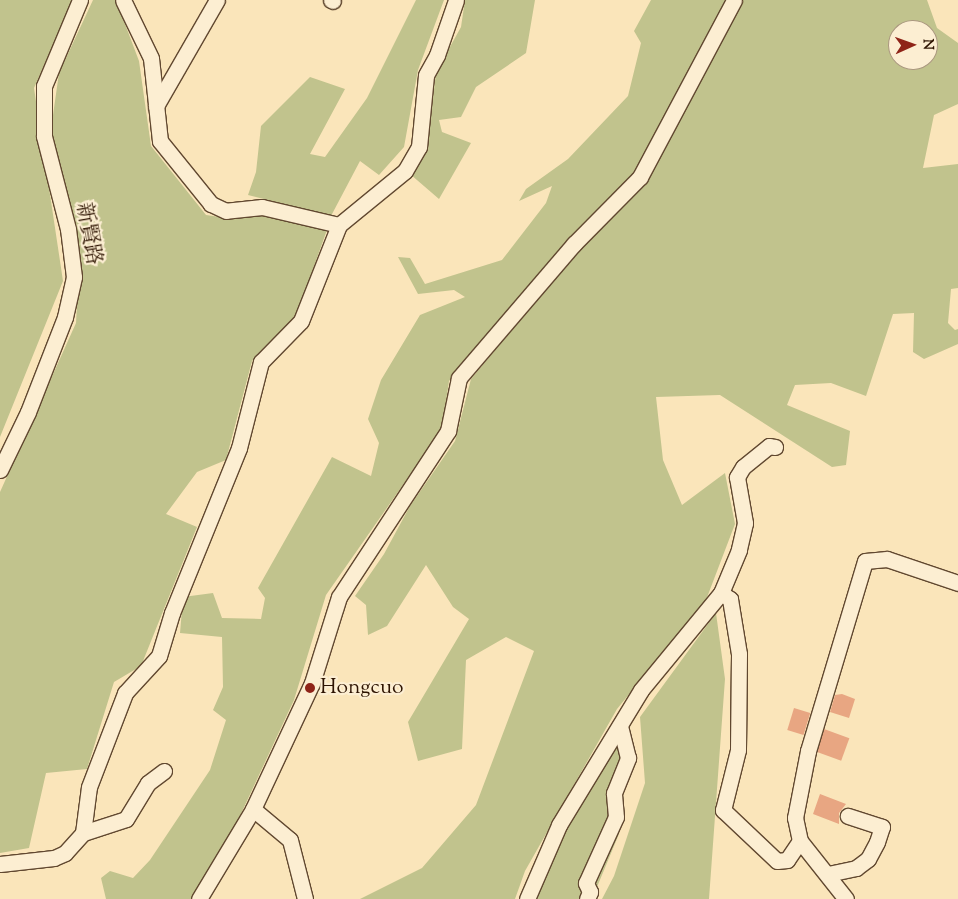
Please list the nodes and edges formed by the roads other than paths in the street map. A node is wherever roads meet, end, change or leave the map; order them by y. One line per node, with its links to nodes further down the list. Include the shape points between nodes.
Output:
1 (80, 0): 9 (street, 新賢路, via 44,86 44,136 68,229 74,278 65,317 28,412)
2 (123, 0): 6 (street, via 151,58)
3 (217, 0): 6 (street)
4 (456, 0): 7 (street, via 437,56 426,75 419,147 405,171)
5 (734, 0): 14 (street, via 640,177 574,244 459,378 448,431 339,597 312,683)
6 (156, 106): 7 (street, via 160,141 211,204 226,211 262,207)
7 (339, 224): 16 (street, via 301,321 261,362 240,448 172,613 159,656 125,693 89,787)
8 (775, 447): 11 (street, via 769,446 737,477 745,523 739,550)
9 (0, 470)
10 (958, 583): 17 (street, via 887,559 866,561 808,751 796,818)
11 (721, 593): 12 (street, via 641,690); 17 (street, via 730,599 739,654 738,750 723,810 777,861 787,860)
12 (620, 726): 23 (street, via 559,825); 24 (street, via 628,758 614,793 616,817 586,883 590,892)
13 (164, 771): 16 (street, via 148,783 126,819)
14 (253, 808): 21 (street); 22 (street, via 290,840)
15 (848, 816): 19 (street, via 882,827 878,842 868,859 856,868)
16 (83, 833): 18 (street, via 65,853 54,858)
17 (800, 841): 19 (street)
18 (0, 864)
19 (828, 874): 20 (street)
20 (840, 897)
21 (199, 899)
22 (305, 899)
23 (527, 899)
24 (587, 899)

